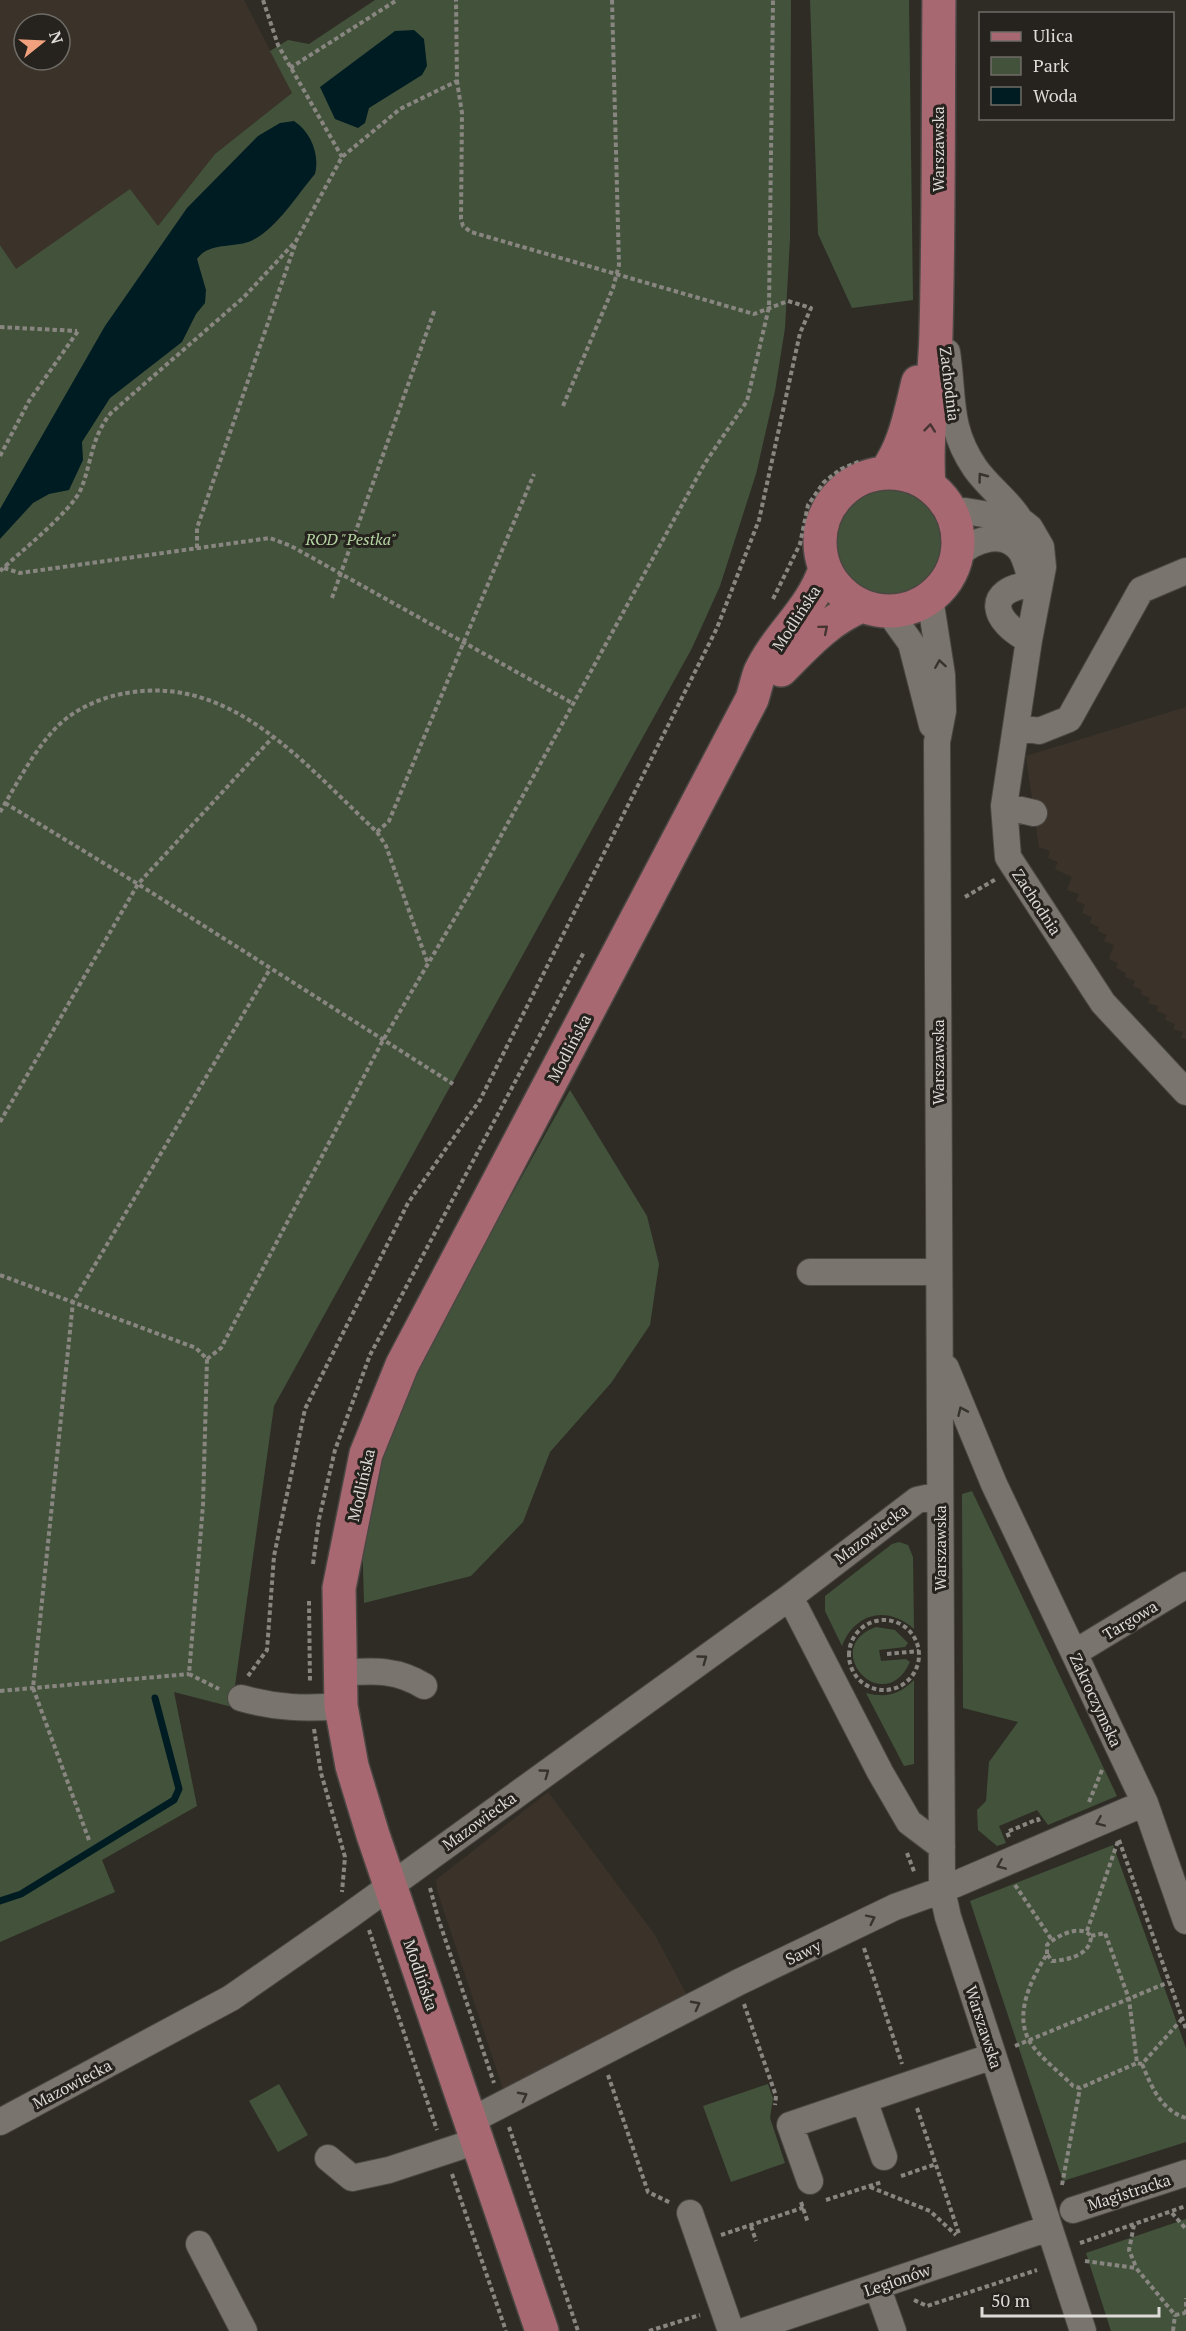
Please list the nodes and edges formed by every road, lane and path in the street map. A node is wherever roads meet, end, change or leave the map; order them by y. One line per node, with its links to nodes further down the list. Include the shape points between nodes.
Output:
1 (258, 0): 2 (path)
2 (263, 0): 8 (path)
3 (398, 0): 8 (path)
4 (456, 0): 9 (path)
5 (612, 0): 12 (path)
6 (773, 0): 14 (path)
7 (939, 0): 13 (main road, Warszawska)
8 (290, 68): 10 (path)
9 (457, 81): 10 (path, via 400,109); 12 (path, via 462,113 463,226 471,232)
10 (342, 157): 11 (path)
11 (296, 241): 25 (path, via 196,528); 28 (path, via 244,297 111,413 98,428 80,491)
12 (617, 274): 14 (path, via 754,314); 17 (path)
13 (937, 298): 19 (main road, Warszawska, via 904,438 896,457); 21 (main road, Warszawska, one-way to 13, via 927,461); 23 (street, Zachodnia, one-way to 13, via 1011,505 995,494 974,467 959,441)
14 (769, 307): 38 (path, via 747,400 705,463); 75 (path, via 788,301 811,308 800,333 759,520 717,628 480,1100 408,1203 305,1409 274,1556 267,1650)
15 (435, 309): 30 (path)
16 (0, 327): 18 (path, via 78,331 29,401)
17 (563, 406)
18 (0, 456)
19 (876, 466): 21 (main road, via 914,477); 24 (path, via 841,469 824,482 808,505); 27 (main road, via 833,500 820,533)
20 (534, 474): 36 (path)
21 (929, 486): 22 (main road)
22 (952, 513): 23 (street, via 965,511); 26 (main road)
23 (1020, 520): 31 (street, Zachodnia, via 1041,547 1043,567)
24 (800, 544)
25 (197, 548): 28 (path, via 20,573); 30 (path, via 270,538)
26 (957, 556): 31 (street, Zachodnia, via 969,544 1003,538 1021,552); 33 (main road, via 944,585)
27 (825, 568): 34 (main road, via 846,597); 37 (main road, Modlińska, via 812,600 761,671)
28 (2, 569)
29 (1186, 571): 39 (street, via 1141,590 1069,719 1039,731)
30 (341, 574): 32 (path); 36 (path)
31 (1034, 591): 35 (street, Zachodnia); 35 (street, via 1006,590 1000,596 998,608 1005,625)
32 (332, 598)
33 (930, 598): 34 (main road, via 914,607); 41 (street, Warszawska, one-way to 33, via 943,711 942,675)
34 (875, 609): 37 (main road, Modlińska, one-way to 34, via 824,628 845,613); 41 (street, Warszawska, via 910,643)
35 (1029, 640): 39 (street, Zachodnia)
36 (463, 642): 38 (path); 46 (path, via 389,821)
37 (752, 699): 70 (main road, Modlińska, via 402,1365 366,1454 341,1577)
38 (574, 704): 50 (path)
39 (1016, 727): 43 (street, Zachodnia)
40 (273, 738): 42 (path, via 253,722 184,691 152,688 114,695 83,708 53,730); 46 (path, via 295,752); 48 (path)
41 (937, 742): 57 (street, Warszawska)
42 (5, 803): 44 (path); 48 (path)
43 (1004, 806): 45 (street); 54 (street, Zachodnia, via 1008,857 1104,1003)
44 (0, 812)
45 (1034, 813)
46 (377, 832): 50 (path, via 386,846)
47 (995, 879): 49 (path)
48 (138, 884): 51 (path); 55 (path)
49 (965, 897)
50 (429, 964): 52 (path)
51 (270, 969): 52 (path); 59 (path)
52 (382, 1041): 53 (path); 61 (path, via 221,1348)
53 (453, 1084)
54 (1186, 1092)
55 (0, 1122)
56 (810, 1272): 57 (street)
57 (939, 1272): 60 (street, Warszawska)
58 (0, 1275): 59 (path)
59 (73, 1302): 61 (path, via 196,1348); 73 (path)
60 (940, 1351): 62 (street, Warszawska); 63 (street, Zakroczymska, one-way to 60)
61 (207, 1359): 71 (path, via 203,1505)
62 (940, 1454): 63 (street, Zakroczymska, via 971,1456); 64 (street, Warszawska)
63 (994, 1484): 68 (street, Zakroczymska)
64 (940, 1495): 66 (street, Mazowiecka, via 917,1500); 84 (street, Warszawska)
65 (1186, 1586): 68 (street, Targowa)
66 (789, 1597): 84 (street, via 909,1822); 86 (street, Mazowiecka, one-way to 66)
67 (919, 1651): 67 (path, via 913,1635 885,1620 864,1626 849,1654 855,1675 863,1683 883,1690 904,1684 912,1677); 69 (path)
68 (1074, 1653): 79 (street, Zakroczymska)
69 (887, 1654)
70 (339, 1673): 72 (street, via 382,1671 407,1675); 76 (main road, Modlińska)
71 (189, 1674): 73 (path); 75 (path)
72 (424, 1686)
73 (33, 1688): 74 (path); 82 (path)
74 (0, 1691)
75 (233, 1695): 76 (street, via 271,1706 305,1710)
76 (341, 1706): 80 (main road, Modlińska, via 352,1766)
77 (1105, 1761): 78 (path)
78 (1088, 1803)
79 (1145, 1803): 89 (street, Sawy, one-way to 89); 90 (street, Zakroczymska)
80 (373, 1835): 85 (path); 88 (main road, Modlińska)
81 (1119, 1838): 83 (path); 91 (path); 95 (path)
82 (89, 1840)
83 (1108, 1842)
84 (942, 1847): 89 (street, Warszawska)
85 (335, 1848)
86 (430, 1856): 88 (street, Mazowiecka); 106 (path, via 437,1867 429,1892)
87 (1011, 1879): 93 (path)
88 (390, 1886): 109 (street, Mazowiecka, via 231,1998); 110 (main road, Modlińska)
89 (942, 1890): 96 (street, Sawy, one-way to 89, via 895,1907); 101 (street, Warszawska)
90 (1186, 1921)
91 (1087, 1931): 92 (path); 93 (path, via 1081,1929)
92 (1091, 1936): 94 (path, via 1086,1951 1070,1958 1052,1961); 97 (path, via 1105,1933)
93 (1052, 1940): 94 (path, via 1047,1945)
94 (1047, 1954): 100 (path, via 1034,1975 1022,2015)
95 (1169, 1982): 97 (path); 98 (path)
96 (735, 1984): 102 (street, Sawy, one-way to 96); 107 (path, via 776,2096)
97 (1129, 1999): 100 (path); 103 (path)
98 (1182, 2019): 99 (path); 103 (path)
99 (1186, 2029)
100 (1030, 2041): 101 (path); 104 (path, via 1073,2086)
101 (1002, 2051): 105 (street); 124 (street, Warszawska)
102 (601, 2055): 106 (street, Sawy, one-way to 102); 118 (path, via 648,2192)
103 (1139, 2064): 104 (path); 108 (path, via 1155,2095 1174,2114)
104 (1080, 2088): 114 (path, via 1062,2187)
105 (864, 2100): 111 (street); 116 (street, via 790,2125)
106 (502, 2107): 110 (street, Sawy); 141 (path)
107 (775, 2107)
108 (1186, 2118)
109 (0, 2122)
110 (474, 2131): 112 (street, Sawy, via 389,2170 352,2178); 140 (main road, Modlińska)
111 (884, 2157)
112 (328, 2158)
113 (1186, 2173): 120 (street, Magistracka)
114 (1054, 2180)
115 (869, 2187): 126 (path, via 930,2211)
116 (805, 2189): 121 (path)
117 (1186, 2206): 119 (path)
118 (690, 2213): 142 (street)
119 (1172, 2213): 122 (path); 125 (path)
120 (1074, 2221): 128 (path)
121 (808, 2223)
122 (1134, 2225): 128 (path); 132 (path, via 1129,2250)
123 (751, 2226): 127 (path)
124 (1049, 2228): 131 (street, Warszawska); 134 (street, Legionów)
125 (1186, 2229)
126 (960, 2238)
127 (756, 2241)
128 (1079, 2243): 130 (path)
129 (199, 2244): 139 (street)
130 (1086, 2260): 131 (path); 132 (path); 133 (path)
131 (1061, 2262): 134 (path, via 927,2306 906,2297); 145 (street, Warszawska)
132 (1136, 2268): 137 (path)
133 (1089, 2271)
134 (880, 2295): 138 (street, Legionów); 144 (street)
135 (1186, 2298): 136 (path)
136 (1186, 2314): 137 (path)
137 (1175, 2315): 146 (path)
138 (794, 2323): 143 (street, Legionów)
139 (244, 2331)
140 (542, 2331)
141 (578, 2331)
142 (731, 2331)
143 (744, 2331)
144 (893, 2331)
145 (1083, 2331)
146 (1173, 2331)

